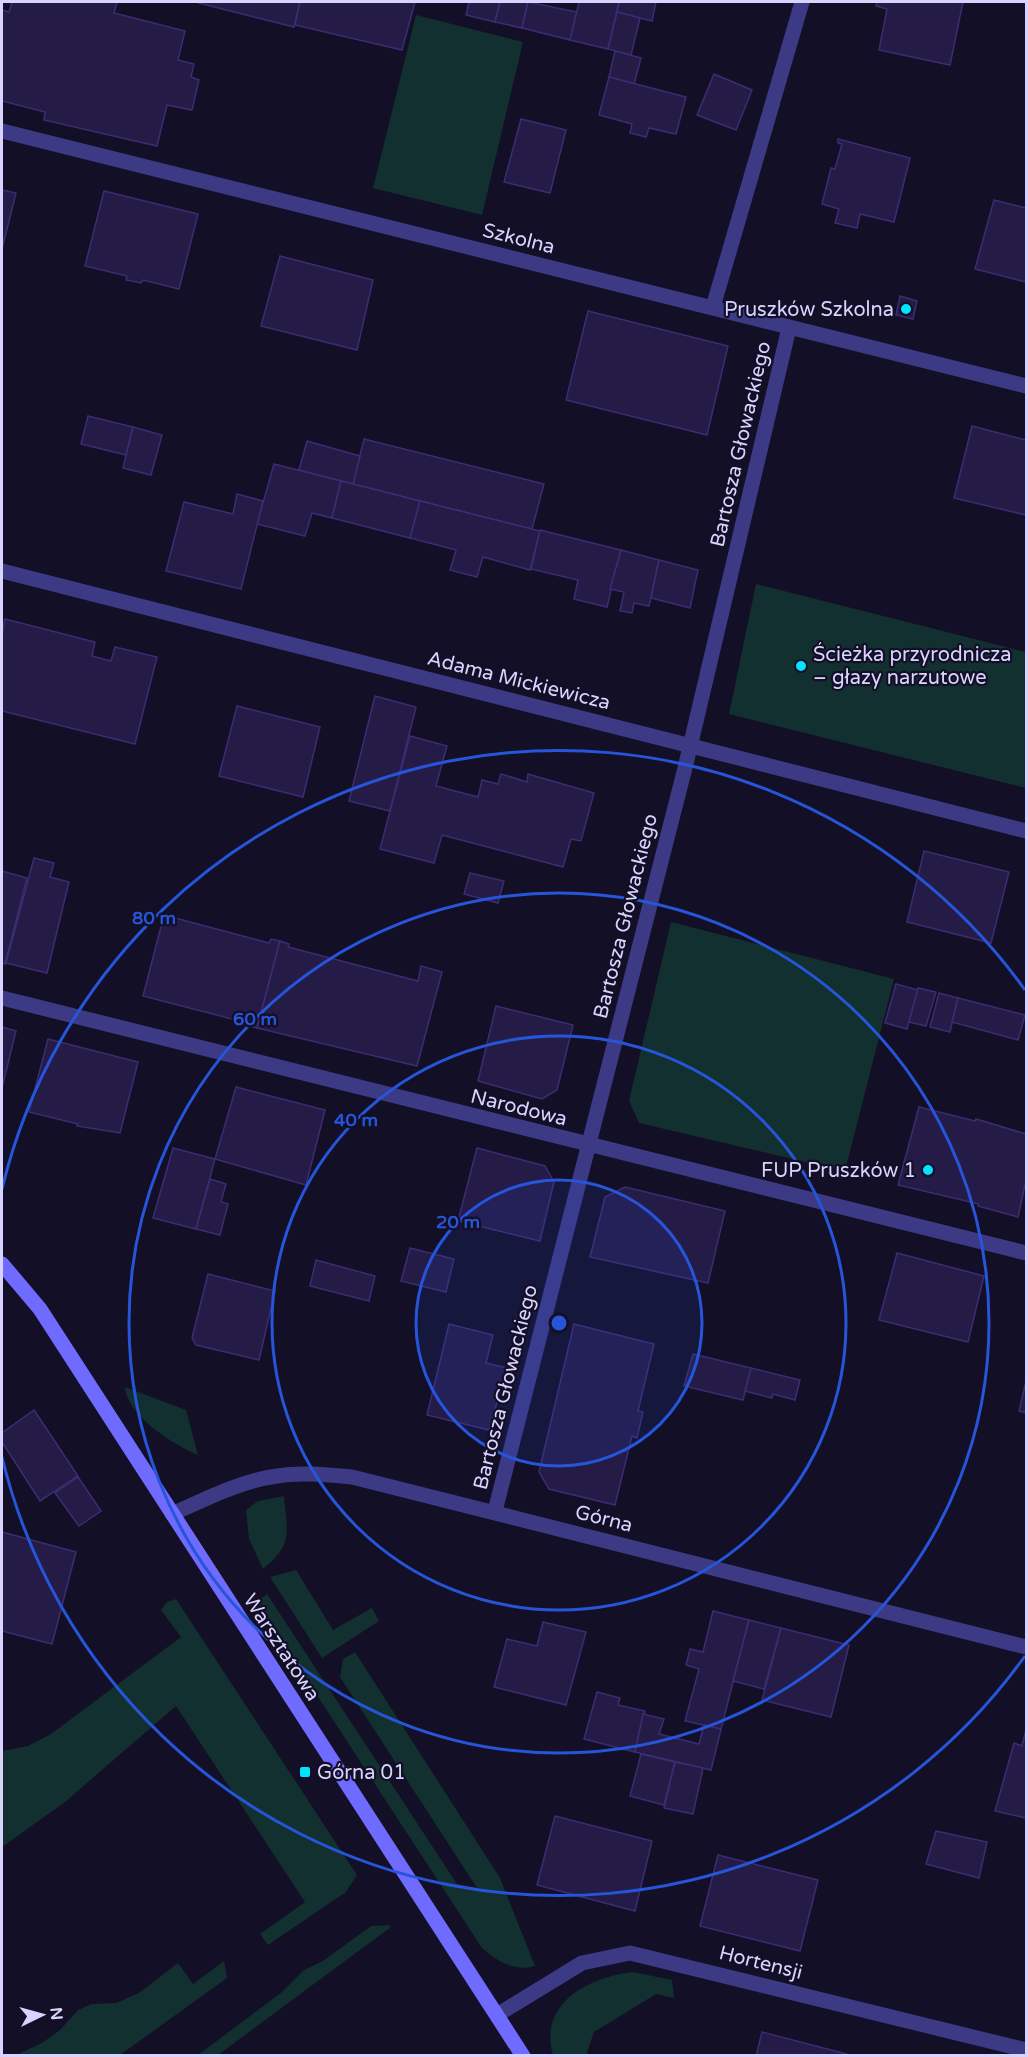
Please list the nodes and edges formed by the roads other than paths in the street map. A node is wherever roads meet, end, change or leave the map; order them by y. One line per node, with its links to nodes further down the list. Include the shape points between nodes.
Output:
1 (802, 2): 3 (street)
2 (2, 131): 3 (street, Szkolna)
3 (713, 307): 4 (street, Szkolna)
4 (789, 328): 5 (street, Szkolna); 7 (street, Bartosza Głowackiego)
5 (1026, 386)
6 (2, 571): 7 (street, Adama Mickiewicza)
7 (690, 745): 8 (street, Adama Mickiewicza); 10 (street, Bartosza Głowackiego)
8 (1026, 831)
9 (2, 998): 10 (street, Narodowa)
10 (589, 1145): 11 (street, Narodowa); 13 (street, Bartosza Głowackiego)
11 (1026, 1253)
12 (2, 1264): 14 (street, Warsztatowa, via 40,1309)
13 (495, 1511): 14 (street, Górna, via 362,1479 299,1474 261,1479); 15 (street, Górna)
14 (172, 1514): 16 (street, Warsztatowa)
15 (1026, 1647)
16 (497, 2015): 17 (street, Hortensji, via 582,1963 630,1953); 18 (street, Warsztatowa)
17 (1026, 2050)
18 (523, 2055)

